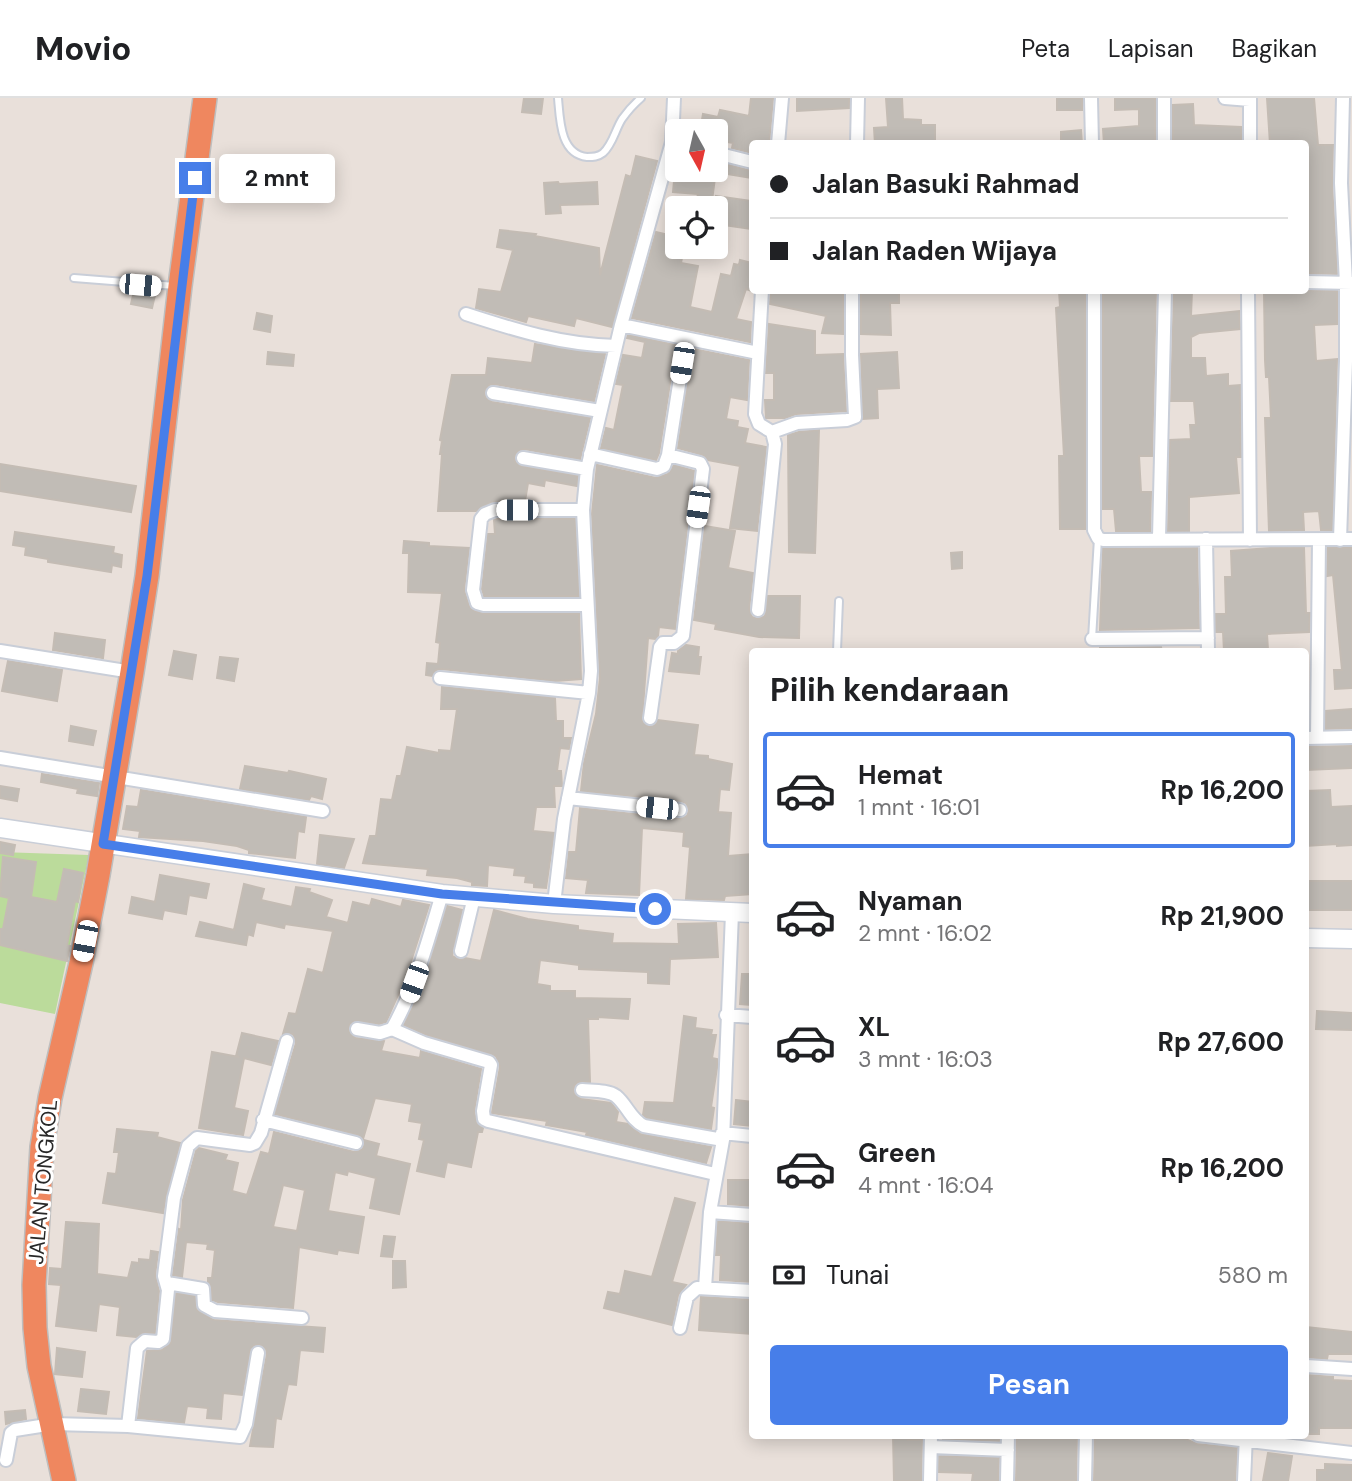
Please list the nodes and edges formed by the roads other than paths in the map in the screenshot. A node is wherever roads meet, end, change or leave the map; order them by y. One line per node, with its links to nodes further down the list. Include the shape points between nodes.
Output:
1 (205, 98): 24 (highway, JALAN TONGKOL)
2 (558, 98): 3 (lane, via 561,126 571,150 594,158 611,143)
3 (640, 98)
4 (674, 98): 12 (street)
5 (782, 98): 13 (street)
6 (858, 98): 14 (street)
7 (1091, 98): 15 (street)
8 (1164, 98): 16 (street)
9 (1225, 98): 11 (street)
10 (1343, 98): 23 (street, via 1342,183)
11 (1250, 99): 17 (street)
12 (674, 119)
13 (778, 140)
14 (857, 140)
15 (1092, 140)
16 (1164, 140)
17 (1250, 140)
18 (728, 155): 19 (street)
19 (749, 161)
20 (665, 173): 31 (street)
21 (74, 278): 24 (lane)
22 (1309, 282): 23 (street)
23 (1349, 283): 46 (street)
24 (180, 286): 56 (highway, JALAN TONGKOL)
25 (762, 294): 34 (street)
26 (852, 294): 37 (street, via 855,417 797,423)
27 (1094, 294): 43 (street, via 1094,530)
28 (1165, 294): 44 (street)
29 (1248, 294): 47 (street)
30 (466, 314): 33 (street, via 577,344)
31 (621, 325): 32 (street); 33 (street)
32 (686, 340): 34 (street); 39 (street)
33 (616, 345): 36 (street)
34 (758, 354): 37 (street, via 755,414 759,424)
35 (493, 393): 36 (street)
36 (600, 411): 38 (street)
37 (772, 432): 51 (street, via 775,444)
38 (590, 454): 39 (street, via 657,469 664,466); 41 (street)
39 (667, 455): 59 (street, via 700,463 703,469 683,636 674,643 663,643 658,653)
40 (523, 458): 41 (street)
41 (587, 469): 42 (street)
42 (583, 510): 50 (street); 50 (street, via 485,513 474,590 477,603 484,605)
43 (1098, 538): 44 (street); 52 (lane)
44 (1159, 538): 45 (street)
45 (1206, 539): 47 (street); 53 (street)
46 (1346, 539): 48 (street)
47 (1250, 540): 48 (street)
48 (1319, 540): 61 (street)
49 (839, 601): 54 (lane)
50 (586, 605): 58 (street)
51 (758, 610)
52 (1092, 639): 53 (street)
53 (1208, 645)
54 (836, 648)
55 (0, 651): 56 (street)
56 (132, 672): 63 (highway, JALAN TONGKOL)
57 (440, 678): 58 (street)
58 (589, 694): 64 (street)
59 (650, 718)
60 (1352, 737): 61 (street)
61 (1311, 738)
62 (0, 758): 63 (street)
63 (113, 777): 65 (street); 68 (highway, JALAN TONGKOL)
64 (568, 798): 66 (street); 71 (street)
65 (323, 810)
66 (680, 810)
67 (0, 828): 68 (main road)
68 (103, 844): 69 (main road); 98 (highway, JALAN TONGKOL, via 42,1147 35,1328)
69 (442, 894): 70 (main road); 80 (street, via 407,1001)
70 (474, 897): 71 (main road); 76 (street)
71 (554, 904): 72 (main road)
72 (732, 913): 73 (main road); 77 (street)
73 (749, 913)
74 (1309, 938): 75 (main road)
75 (1352, 939)
76 (461, 951)
77 (726, 1015): 78 (street); 84 (street)
78 (749, 1017)
79 (357, 1029): 80 (street, via 380,1033)
80 (392, 1029): 87 (street, via 489,1062 483,1111 488,1121)
81 (286, 1041): 83 (street)
82 (582, 1090): 84 (street, via 615,1095 644,1126)
83 (263, 1120): 86 (street); 90 (street, via 259,1139 250,1145 197,1138 188,1146 167,1242 163,1276)
84 (722, 1136): 85 (street); 87 (street)
85 (749, 1136)
86 (356, 1143)
87 (715, 1174): 88 (street)
88 (710, 1212): 89 (street); 91 (street)
89 (749, 1214)
90 (167, 1283): 93 (street, via 203,1289 204,1305 215,1311); 99 (street, via 163,1339 142,1342 136,1352)
91 (705, 1288): 92 (street); 94 (street, via 697,1288 687,1297)
92 (749, 1291)
93 (302, 1318)
94 (680, 1328)
95 (258, 1353): 99 (street, via 240,1437)
96 (1309, 1366): 97 (street)
97 (1352, 1370)
98 (53, 1424): 99 (street); 107 (street, via 11,1433); 108 (highway, JALAN TONGKOL)
99 (128, 1426)
100 (1008, 1439): 105 (street)
101 (1086, 1439): 111 (street)
102 (1246, 1439): 112 (street)
103 (1253, 1439): 106 (street)
104 (931, 1441): 105 (street); 109 (street)
105 (1008, 1450): 110 (street)
106 (1352, 1453)
107 (6, 1461)
108 (64, 1481)
109 (930, 1481)
110 (1007, 1481)
111 (1085, 1481)
112 (1244, 1481)

